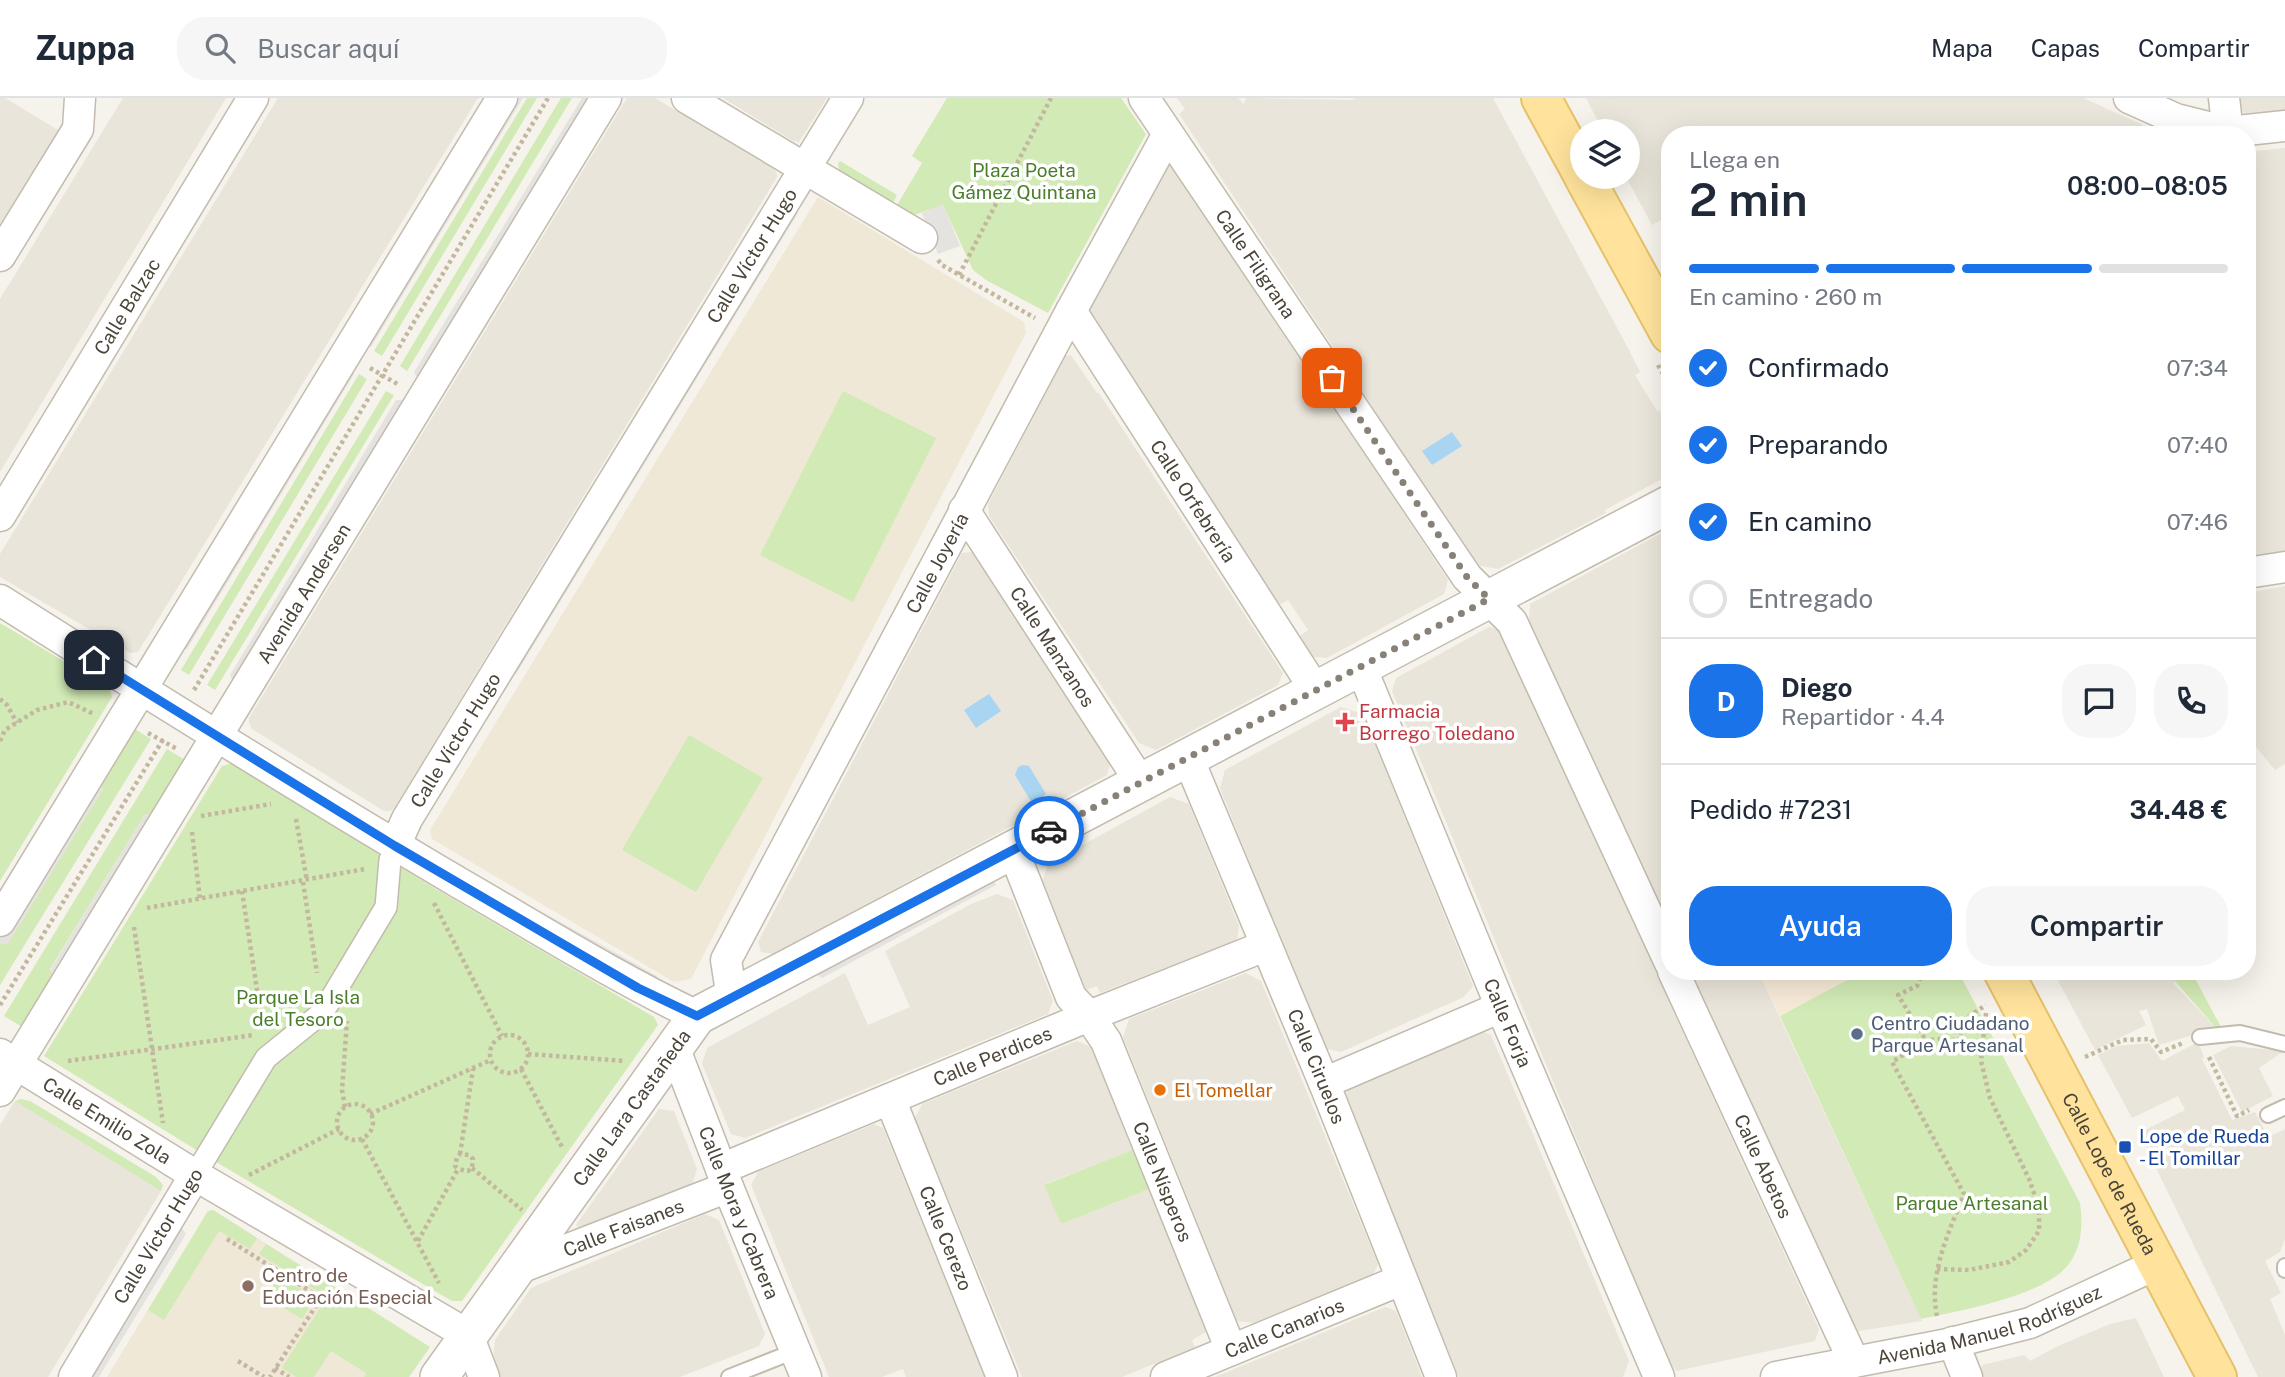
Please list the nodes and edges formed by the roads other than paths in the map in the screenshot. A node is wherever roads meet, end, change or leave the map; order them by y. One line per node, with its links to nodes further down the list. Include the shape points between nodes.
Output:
1 (80, 98): 20 (street, via 78,129)
2 (253, 98): 25 (street, Calle Balzac)
3 (502, 98): 31 (street)
4 (607, 98): 33 (street, Avenida Andersen)
5 (687, 98): 17 (street)
6 (848, 98): 17 (street, Calle Víctor Hugo)
7 (1144, 98): 15 (street, Calle Filigrana)
8 (1541, 98): 16 (main road)
9 (2129, 98): 11 (street)
10 (2224, 98): 12 (street)
11 (2175, 126)
12 (2227, 126)
13 (2285, 126): 14 (street)
14 (2256, 129)
15 (1168, 134): 21 (street, Calle Joyería); 28 (street, Calle Filigrana, via 1467,577)
16 (1570, 151)
17 (804, 169): 19 (street); 37 (street, Calle Víctor Hugo, via 415,807)
18 (1591, 189): 22 (main road)
19 (922, 238)
20 (0, 256)
21 (1070, 311): 24 (street, Calle Joyería); 32 (street, Calle Orfebrería)
22 (1661, 318)
23 (1661, 509): 28 (street, Calle Lara Castañeda)
24 (964, 510): 35 (street, Calle Manzanos); 43 (street, Calle Joyería, via 726,960)
25 (0, 516)
26 (2285, 567): 27 (street)
27 (2256, 572)
28 (1489, 599): 30 (street, Calle Lara Castañeda); 39 (street, via 1512,622)
29 (0, 600): 31 (street)
30 (1361, 667): 32 (street, Calle Lara Castañeda); 44 (street, Calle Forja)
31 (142, 690): 33 (street); 38 (street)
32 (1315, 691): 34 (street, Calle Lara Castañeda)
33 (217, 738): 37 (street); 50 (street, Avenida Andersen)
34 (1188, 758): 35 (street, Calle Lara Castañeda); 40 (street, Calle Ciruelos)
35 (1141, 783): 36 (street, Calle Lara Castañeda)
36 (1013, 850): 43 (street, Calle Lara Castañeda); 46 (street, Calle Nísperos, via 1071,997)
37 (392, 853): 45 (street); 56 (street, Calle Víctor Hugo, via 386,907 323,1012 266,1058)
38 (0, 920)
39 (1661, 944)
40 (1265, 946): 46 (street, Calle Perdices); 51 (street, Calle Ciruelos)
41 (1678, 980): 64 (street, Calle Abetos)
42 (2008, 980): 58 (main road, Calle Lope de Rueda)
43 (733, 998): 45 (street, Calle Lara Castañeda)
44 (1501, 1007): 51 (street); 73 (street, Calle Forja)
45 (697, 1016): 49 (street, Calle Lara Castañeda)
46 (1089, 1016): 53 (street, Calle Perdices); 63 (street, Calle Nísperos, via 1106,1041)
47 (2200, 1037): 48 (lane, via 2240,1032)
48 (2285, 1044)
49 (674, 1047): 57 (street, Calle Mora y Cabrera); 59 (street, Calle Lara Castañeda)
50 (8, 1059): 52 (street, Avenida Andersen); 56 (street, Calle Emilio Zola)
51 (1324, 1083): 60 (street, Calle Ciruelos)
52 (0, 1091)
53 (890, 1099): 57 (street, Calle Perdices); 70 (street, Calle Cerezo)
54 (2285, 1107): 55 (lane)
55 (2268, 1115)
56 (195, 1175): 61 (street, Calle Emilio Zola); 66 (street, Calle Víctor Hugo)
57 (724, 1178): 59 (street, Calle Faisanes); 65 (street, Calle Mora y Cabrera)
58 (2157, 1264): 62 (street, Avenida Manuel Rodríguez, via 2031,1323); 76 (main road, Calle Lope de Rueda)
59 (517, 1269): 61 (street, Calle Lara Castañeda)
60 (1401, 1280): 63 (street, Calle Canarios); 72 (street, Calle Ciruelos)
61 (468, 1335): 67 (street, Calle Lara Castañeda); 68 (street)
62 (1948, 1343): 64 (street, Avenida Manuel Rodríguez); 75 (street)
63 (1231, 1350): 71 (street, Calle Canarios)
64 (1854, 1362): 74 (street, Avenida Manuel Rodríguez)
65 (800, 1364): 69 (lane)
66 (74, 1377)
67 (439, 1377)
68 (484, 1377)
69 (729, 1377)
70 (1002, 1377)
71 (1166, 1377)
72 (1441, 1377)
73 (1659, 1377)
74 (1776, 1377)
75 (1967, 1377)
76 (2217, 1377)

